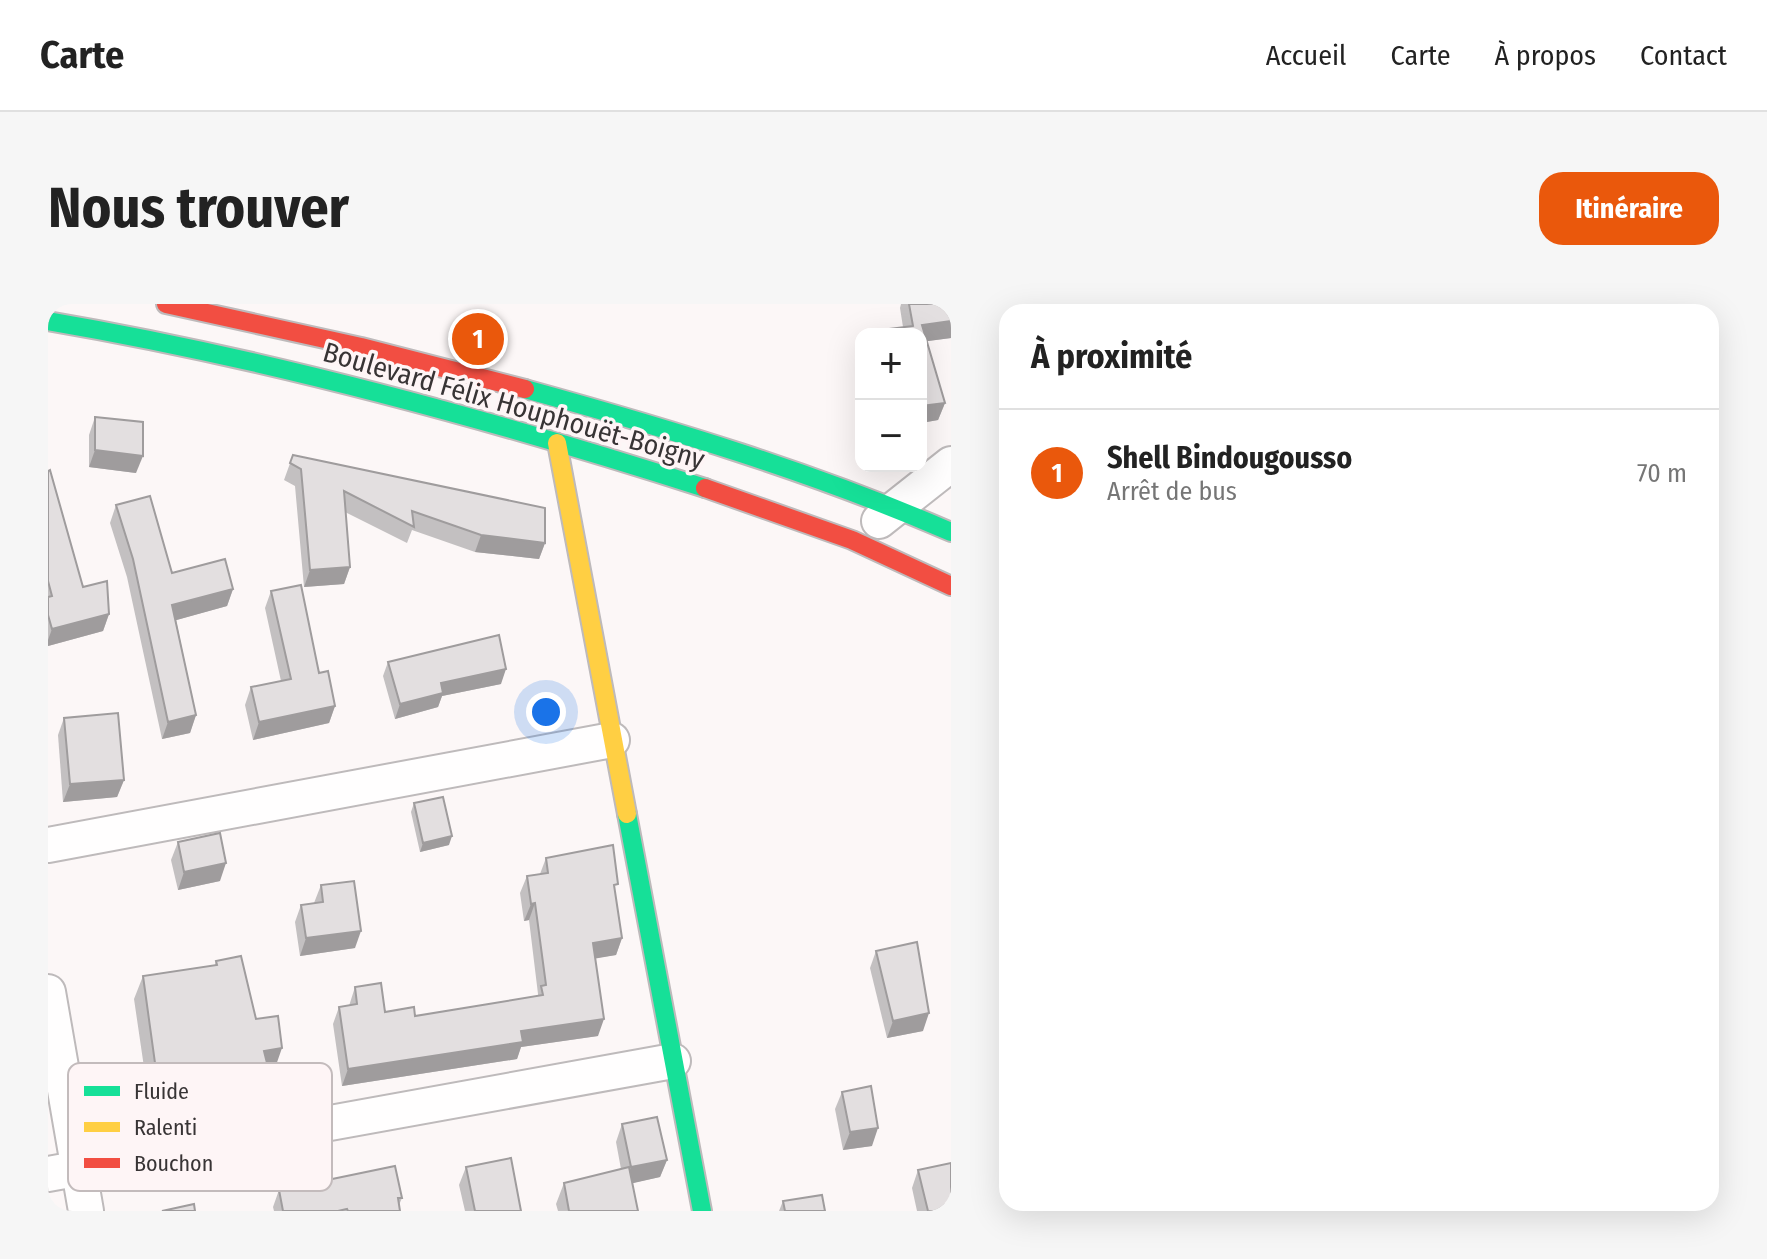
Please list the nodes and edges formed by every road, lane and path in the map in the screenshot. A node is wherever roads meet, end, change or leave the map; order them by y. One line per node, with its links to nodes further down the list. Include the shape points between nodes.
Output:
1 (166, 304): 6 (main road, Boulevard Félix Houphouët-Boigny, via 319,335 658,425)
2 (109, 317): 3 (main road, Boulevard Félix Houphouët-Boigny); 4 (main road, Boulevard Félix Houphouët-Boigny)
3 (48, 321)
4 (557, 443): 8 (main road, Boulevard Félix Houphouët-Boigny); 10 (main road)
5 (951, 464): 6 (street)
6 (895, 507): 7 (main road, Boulevard Félix Houphouët-Boigny); 8 (street)
7 (951, 532)
8 (856, 542): 9 (main road, Boulevard Félix Houphouët-Boigny)
9 (951, 586)
10 (612, 740): 11 (street); 13 (main road)
11 (48, 845)
12 (48, 992): 15 (street)
13 (673, 1061): 14 (street); 18 (main road)
14 (332, 1122)
15 (63, 1170)
16 (75, 1191): 17 (street)
17 (86, 1211)
18 (702, 1211)

